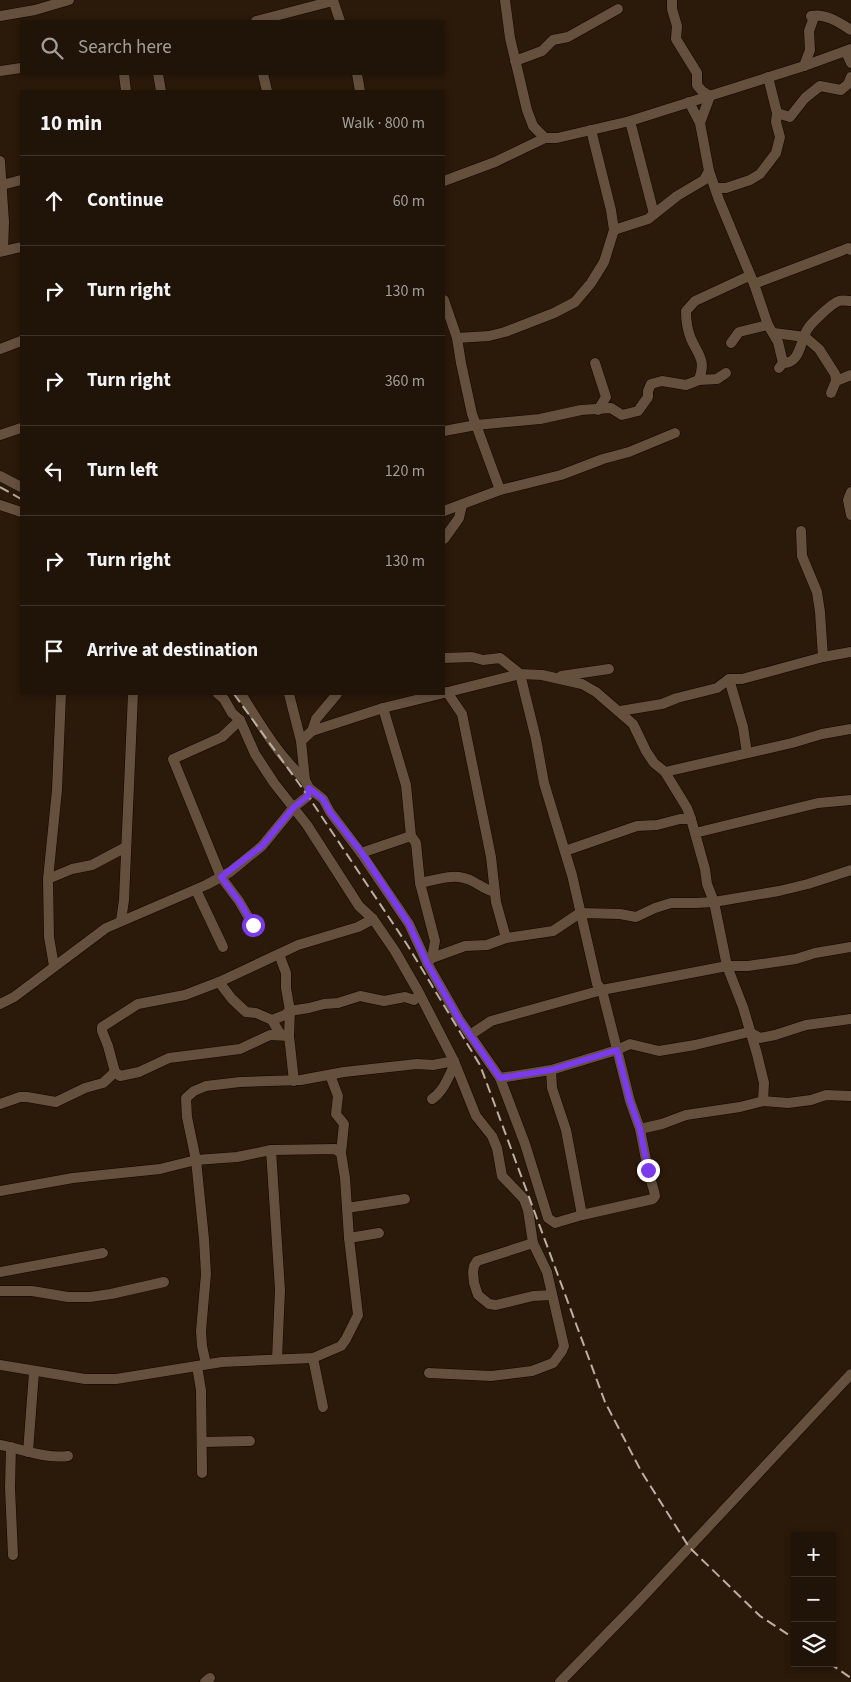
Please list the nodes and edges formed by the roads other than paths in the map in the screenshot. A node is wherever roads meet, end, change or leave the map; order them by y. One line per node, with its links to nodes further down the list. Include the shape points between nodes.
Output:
1 (69, 0): 6 (street)
2 (333, 0): 7 (street); 8 (street)
3 (505, 0): 11 (street)
4 (672, 0): 26 (street, via 676,39 697,72 697,85)
5 (618, 9): 11 (street, via 568,36 553,40 542,51)
6 (0, 16)
7 (260, 20)
8 (340, 20)
9 (851, 30): 13 (street, via 837,20 811,16 810,50)
10 (848, 50): 12 (street); 13 (street)
11 (515, 60): 32 (street, via 533,126)
12 (851, 63)
13 (804, 66): 20 (street)
14 (20, 68): 15 (street)
15 (0, 71)
16 (124, 75): 22 (street)
17 (158, 75): 23 (street)
18 (263, 75): 24 (street)
19 (356, 75): 25 (street)
20 (768, 77): 26 (street); 28 (street)
21 (851, 77): 28 (street, via 841,90 820,86 790,116)
22 (126, 90)
23 (161, 90)
24 (267, 90)
25 (360, 90)
26 (710, 96): 27 (street); 30 (street)
27 (689, 102): 29 (street); 30 (street)
28 (777, 113): 38 (street, via 779,146 760,174 726,188)
29 (630, 121): 31 (street); 39 (street)
30 (700, 123): 34 (street)
31 (591, 130): 32 (street); 40 (street)
32 (545, 138): 36 (street)
33 (0, 161): 37 (street)
34 (709, 171): 38 (street); 39 (street, via 704,180 676,196)
35 (20, 180): 37 (street)
36 (445, 181)
37 (2, 185): 43 (street)
38 (715, 188): 44 (street)
39 (654, 214): 40 (street, via 638,224)
40 (614, 230): 49 (street, via 604,262 575,302 504,332)
41 (20, 247): 43 (street)
42 (851, 250): 44 (street, via 848,248)
43 (2, 252)
44 (751, 280): 47 (street); 56 (street, via 695,301 686,311 686,325 703,361)
45 (851, 301): 48 (street, via 838,301 806,330)
46 (445, 303): 49 (street)
47 (771, 329): 48 (street); 48 (street, via 778,342 781,366 796,358); 51 (street, via 739,332)
48 (804, 337): 57 (street, via 819,349)
49 (457, 338): 60 (street)
50 (20, 341): 52 (street)
51 (731, 343)
52 (0, 349)
53 (595, 363): 59 (street, via 606,397)
54 (726, 373): 56 (street, via 717,378)
55 (851, 375): 57 (street)
56 (699, 380): 59 (street, via 686,385 662,381 651,384 648,397 638,411 622,415 611,408)
57 (836, 381): 58 (street)
58 (831, 393)
59 (598, 410): 60 (street)
60 (476, 425): 62 (street); 67 (street)
61 (20, 428): 64 (street)
62 (445, 431)
63 (675, 433): 67 (street, via 561,475)
64 (0, 435)
65 (0, 476): 66 (street)
66 (20, 486)
67 (500, 490): 70 (street)
68 (851, 492): 73 (street, via 848,500)
69 (0, 505): 72 (street)
70 (462, 506): 71 (street); 75 (street, via 459,518)
71 (445, 511)
72 (20, 512)
73 (851, 515)
74 (800, 531): 78 (street, via 802,556 817,592)
75 (445, 538)
76 (851, 652): 78 (street)
77 (445, 658): 80 (street, via 500,658)
78 (823, 658): 82 (street, via 742,679)
79 (609, 669): 81 (street)
80 (520, 674): 81 (street); 83 (street); 107 (street, via 544,783)
81 (553, 678): 93 (street, via 582,684)
82 (730, 679): 93 (street, via 717,688); 98 (street, via 744,728)
83 (445, 693)
84 (61, 695): 111 (street, via 57,790)
85 (133, 695): 106 (street)
86 (219, 695): 94 (street)
87 (242, 695): 100 (street, via 269,738)
88 (289, 695): 97 (street)
89 (336, 695): 96 (street, via 316,719)
90 (435, 695): 92 (street)
91 (445, 695): 114 (street, via 462,714)
92 (383, 708): 96 (street); 105 (street, via 406,785)
93 (620, 712): 99 (street, via 633,724 654,763)
94 (240, 720): 102 (street, via 255,754); 110 (street, via 222,737 173,759)
95 (851, 729): 98 (street)
96 (312, 731): 97 (street)
97 (301, 741): 100 (street)
98 (747, 754): 99 (street)
99 (664, 772): 103 (street)
100 (307, 784): 102 (street, via 308,796); 108 (street, via 323,799)
101 (851, 800): 104 (street, via 818,803)
102 (294, 807): 110 (street, via 262,846); 116 (street)
103 (691, 819): 104 (street); 107 (street, via 637,826)
104 (695, 833): 115 (street)
105 (411, 836): 108 (street); 112 (street, via 416,843)
106 (126, 847): 111 (street, via 92,865); 119 (street)
107 (565, 851): 117 (street)
108 (362, 853): 127 (street)
109 (851, 870): 115 (street, via 808,884)
110 (221, 877): 113 (street); 120 (street)
111 (48, 879): 128 (street, via 49,937)
112 (420, 883): 114 (street, via 456,876); 127 (street, via 435,940)
113 (196, 890): 119 (street); 123 (street)
114 (495, 892): 122 (street)
115 (714, 902): 117 (street, via 672,903 636,917); 129 (street)
116 (359, 906): 118 (street); 121 (street)
117 (580, 913): 122 (street, via 553,931); 132 (street, via 597,984)
118 (373, 919): 121 (street); 133 (street)
119 (121, 921): 128 (street, via 106,928)
120 (253, 925)
121 (358, 927): 125 (street, via 298,945)
122 (506, 938): 127 (street, via 487,945 465,946)
123 (223, 947)
124 (851, 947): 129 (street, via 796,959)
125 (280, 954): 126 (street); 130 (street)
126 (269, 958): 130 (street); 131 (street)
127 (428, 959): 139 (street)
128 (54, 966): 134 (street)
129 (728, 966): 132 (street); 138 (street)
130 (286, 973): 135 (street)
131 (219, 982): 137 (street, via 246,1012); 144 (street, via 185,995 138,1004 106,1023 102,1032)
132 (602, 990): 139 (street, via 491,1021); 141 (street)
133 (420, 995): 135 (street, via 414,1000 405,997 384,1001 360,996); 142 (street)
134 (0, 1004)
135 (290, 1011): 137 (street); 140 (street)
136 (851, 1019): 138 (street, via 806,1025 760,1038)
137 (272, 1020): 140 (street, via 280,1034)
138 (749, 1032): 141 (street, via 660,1051 630,1044); 150 (street, via 764,1083)
139 (470, 1035): 146 (street)
140 (289, 1036): 144 (street, via 270,1035 240,1049 168,1058 139,1072 120,1076); 147 (street)
141 (617, 1050): 143 (street); 152 (street)
142 (454, 1063): 145 (street); 149 (street, via 445,1085); 162 (street, via 476,1116 492,1136 502,1176 524,1198)
143 (551, 1070): 146 (street); 159 (street, via 552,1088 566,1130)
144 (115, 1072): 151 (street, via 103,1082 56,1102 27,1097)
145 (330, 1074): 147 (street); 154 (street, via 338,1096 336,1114 344,1124)
146 (500, 1078): 159 (street, via 548,1218 555,1223)
147 (294, 1081): 155 (street, via 240,1082 206,1086 194,1091 186,1098)
148 (851, 1096): 150 (street, via 826,1095 788,1103)
149 (432, 1099)
150 (763, 1101): 152 (street, via 686,1115)
151 (0, 1104)
152 (640, 1129): 159 (street, via 654,1190 653,1199)
153 (270, 1150): 154 (street, via 335,1149); 155 (street, via 237,1157); 169 (street, via 280,1290)
154 (341, 1153): 158 (street)
155 (196, 1160): 156 (street, via 160,1169 73,1178); 171 (street, via 206,1274)
156 (0, 1191)
157 (405, 1199): 158 (street)
158 (348, 1208): 161 (street)
159 (582, 1215)
160 (379, 1233): 161 (street)
161 (349, 1238): 168 (street, via 358,1314 341,1346)
162 (533, 1243): 167 (street, via 547,1272); 167 (street, via 477,1261 473,1272 478,1295 489,1304 496,1305)
163 (103, 1253): 164 (street)
164 (0, 1272)
165 (164, 1282): 166 (street, via 90,1297)
166 (0, 1291)
167 (552, 1294): 173 (street, via 564,1346 553,1363 532,1371 491,1376)
168 (314, 1358): 169 (street); 175 (street)
169 (277, 1359): 171 (street)
170 (0, 1365): 172 (street)
171 (201, 1365): 172 (street, via 116,1379 85,1379); 177 (street)
172 (34, 1372): 180 (street)
173 (429, 1373)
174 (851, 1374): 184 (street)
175 (323, 1407)
176 (250, 1441): 177 (street)
177 (202, 1442): 182 (street)
178 (0, 1445): 179 (street)
179 (11, 1447): 180 (street); 183 (street)
180 (28, 1452): 181 (street, via 54,1458)
181 (68, 1456)
182 (202, 1473)
183 (13, 1556)
184 (560, 1682)

